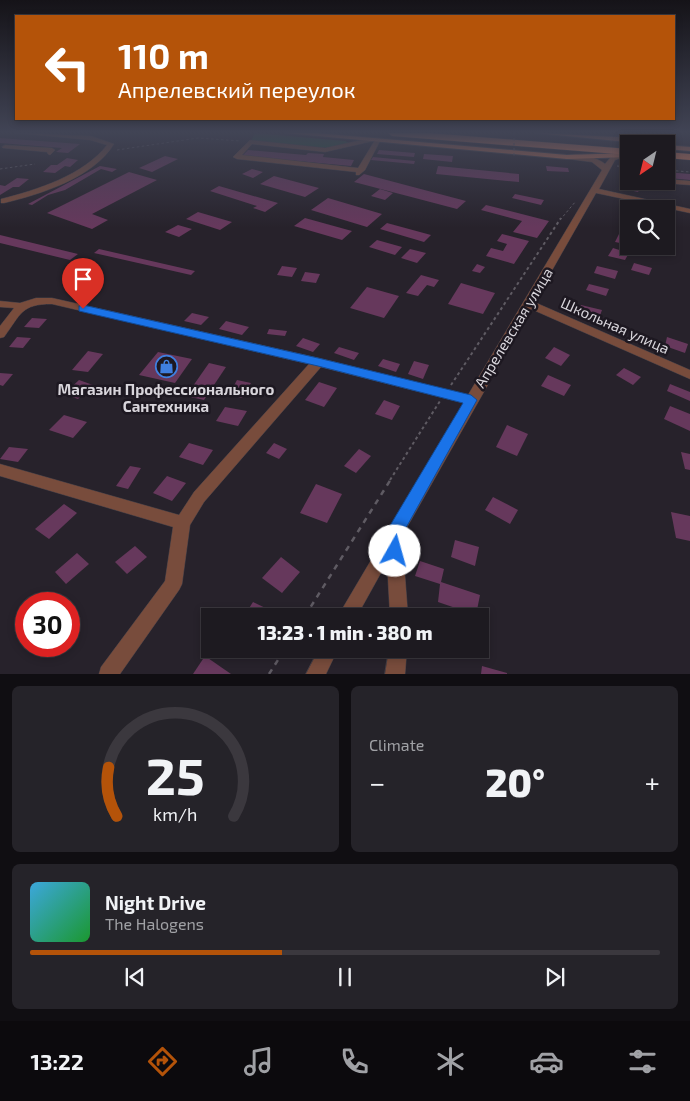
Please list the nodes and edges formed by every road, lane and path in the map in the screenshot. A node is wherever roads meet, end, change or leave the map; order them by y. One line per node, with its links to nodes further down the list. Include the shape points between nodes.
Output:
1 (32, 164): 7 (path)
2 (92, 164): 15 (street, via 36,193)
3 (302, 164): 4 (street, via 360,171)
4 (363, 164)
5 (601, 164): 8 (street)
6 (609, 164): 8 (street)
7 (0, 169)
8 (606, 171): 13 (street, Апрелевская улица)
9 (675, 171): 10 (path)
10 (690, 172)
11 (675, 182): 12 (street)
12 (690, 183)
13 (596, 190): 16 (street); 18 (street, Апрелевская улица)
14 (577, 200): 23 (path, via 557,223)
15 (4, 201)
16 (690, 211)
17 (0, 304): 19 (street)
18 (529, 304): 22 (street, Школьная улица); 24 (street, Апрелевская улица)
19 (21, 306): 20 (street); 21 (street, via 36,301 52,302)
20 (0, 334)
21 (318, 362): 23 (street); 26 (street, via 199,498)
22 (690, 375)
23 (445, 394): 24 (street); 28 (path)
24 (471, 400): 27 (street, Апрелевская улица)
25 (0, 470): 26 (street)
26 (182, 523): 34 (street, via 172,584)
27 (394, 534): 29 (street, Апрелевская улица); 30 (street)
28 (310, 608)
29 (352, 608)
30 (399, 608)
31 (279, 658): 35 (path)
32 (324, 658): 36 (street)
33 (397, 658): 37 (street)
34 (108, 674)
35 (269, 674)
36 (314, 674)
37 (395, 674)

